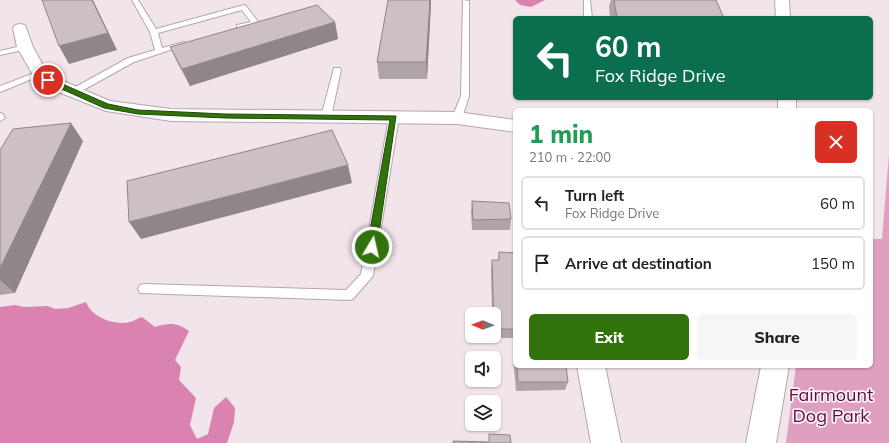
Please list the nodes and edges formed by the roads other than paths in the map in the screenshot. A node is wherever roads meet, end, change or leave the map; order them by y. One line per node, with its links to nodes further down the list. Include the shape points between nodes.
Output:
1 (134, 0): 9 (lane)
2 (587, 0): 5 (lane)
3 (782, 0): 6 (street)
4 (466, 1): 20 (lane, via 465,96)
5 (588, 16)
6 (783, 16)
7 (20, 28): 11 (street)
8 (233, 30): 9 (lane, via 255,23 244,7)
9 (154, 32): 12 (lane)
10 (188, 43): 12 (lane)
11 (25, 47): 13 (lane); 15 (street)
12 (159, 52): 17 (lane, via 131,60)
13 (0, 53)
14 (337, 70): 18 (lane)
15 (40, 74): 16 (lane); 17 (street)
16 (0, 89)
17 (73, 92): 18 (street, via 106,106 138,112 171,115)
18 (326, 117): 19 (street)
19 (394, 118): 20 (street); 22 (lane, via 367,276 350,295)
20 (457, 118): 21 (street)
21 (513, 126)
22 (144, 289)
23 (591, 368): 25 (street)
24 (775, 368): 26 (street)
25 (606, 443)
26 (761, 443)

